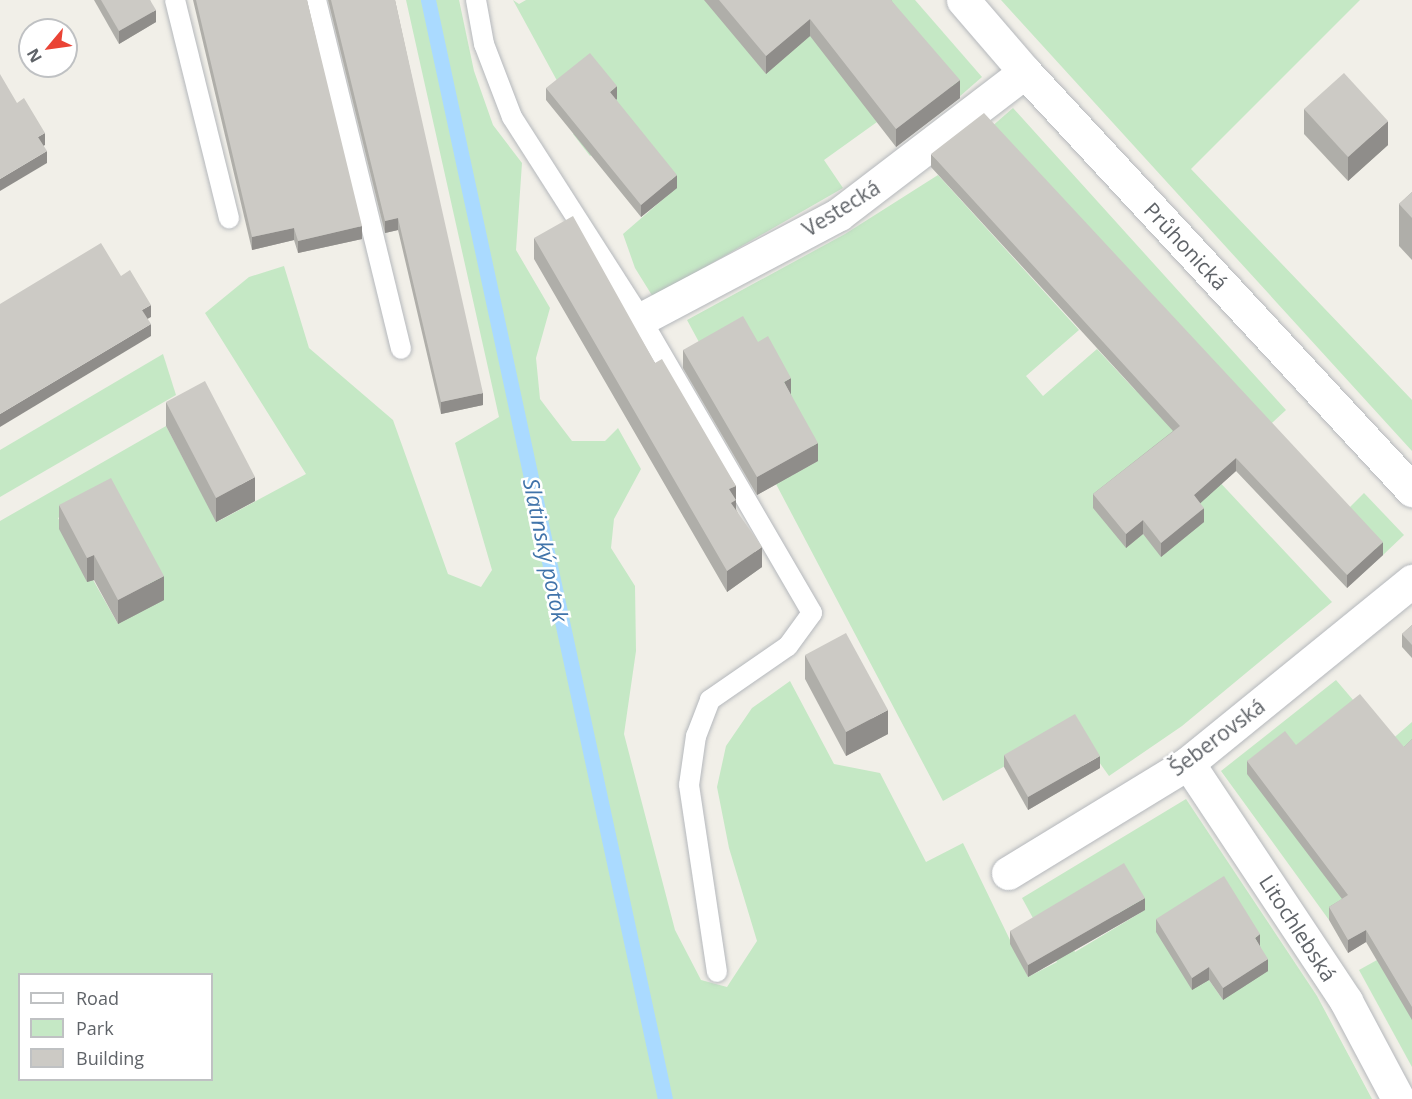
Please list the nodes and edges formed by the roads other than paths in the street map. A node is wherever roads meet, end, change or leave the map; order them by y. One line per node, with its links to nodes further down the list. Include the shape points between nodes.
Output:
1 (175, 0): 6 (lane)
2 (316, 0): 8 (lane)
3 (476, 0): 7 (lane, via 484,44 513,117)
4 (963, 0): 5 (street, Průhonická)
5 (1025, 72): 7 (street, Vestecká, via 839,214); 9 (street, Průhonická)
6 (229, 218)
7 (641, 319): 13 (lane, via 812,613 788,646 710,700 696,736 689,785)
8 (401, 349)
9 (1412, 490)
10 (1412, 581): 11 (street, Šeberovská)
11 (1188, 763): 12 (street, Šeberovská); 14 (street, Litochlebská, via 1346,1001)
12 (1008, 873)
13 (717, 972)
14 (1398, 1099)

